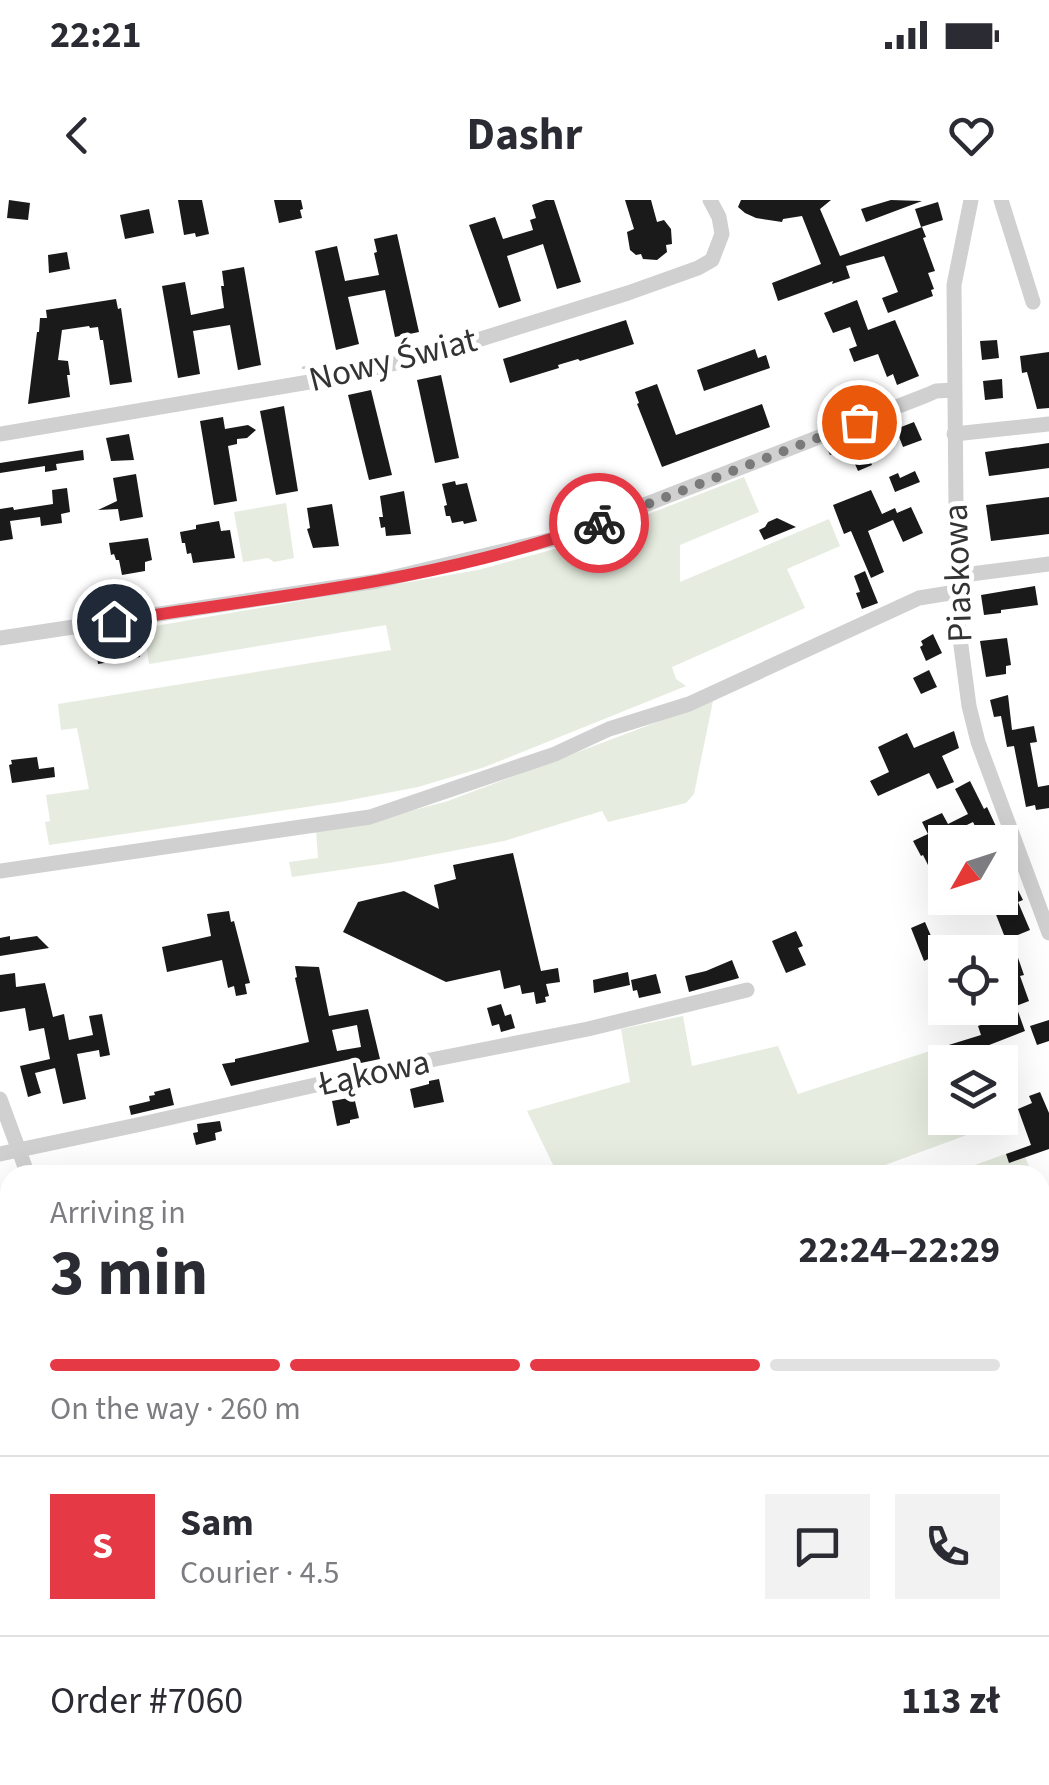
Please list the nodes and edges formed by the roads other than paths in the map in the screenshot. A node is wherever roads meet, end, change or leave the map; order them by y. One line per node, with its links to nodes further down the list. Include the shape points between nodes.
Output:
1 (710, 200): 7 (street, Nowy Świat, via 722,234 712,260 628,293 426,356 326,379)
2 (971, 200): 5 (street, Piaskowa, via 954,285)
3 (1001, 200): 4 (street)
4 (1033, 302)
5 (954, 390): 8 (street, Piaskowa); 11 (street, via 927,394 562,537 378,581)
6 (1049, 424): 8 (street)
7 (0, 434)
8 (954, 434): 10 (street, Piaskowa)
9 (1049, 564): 10 (street)
10 (955, 584): 12 (street, via 689,704 370,817); 13 (street, Piaskowa, via 978,742)
11 (0, 638)
12 (0, 871)
13 (1049, 933)
14 (747, 990): 16 (street, Łąkowa)
15 (0, 1099): 16 (street)
16 (18, 1150): 17 (street, Łąkowa); 18 (street)
17 (0, 1154)
18 (24, 1165)

